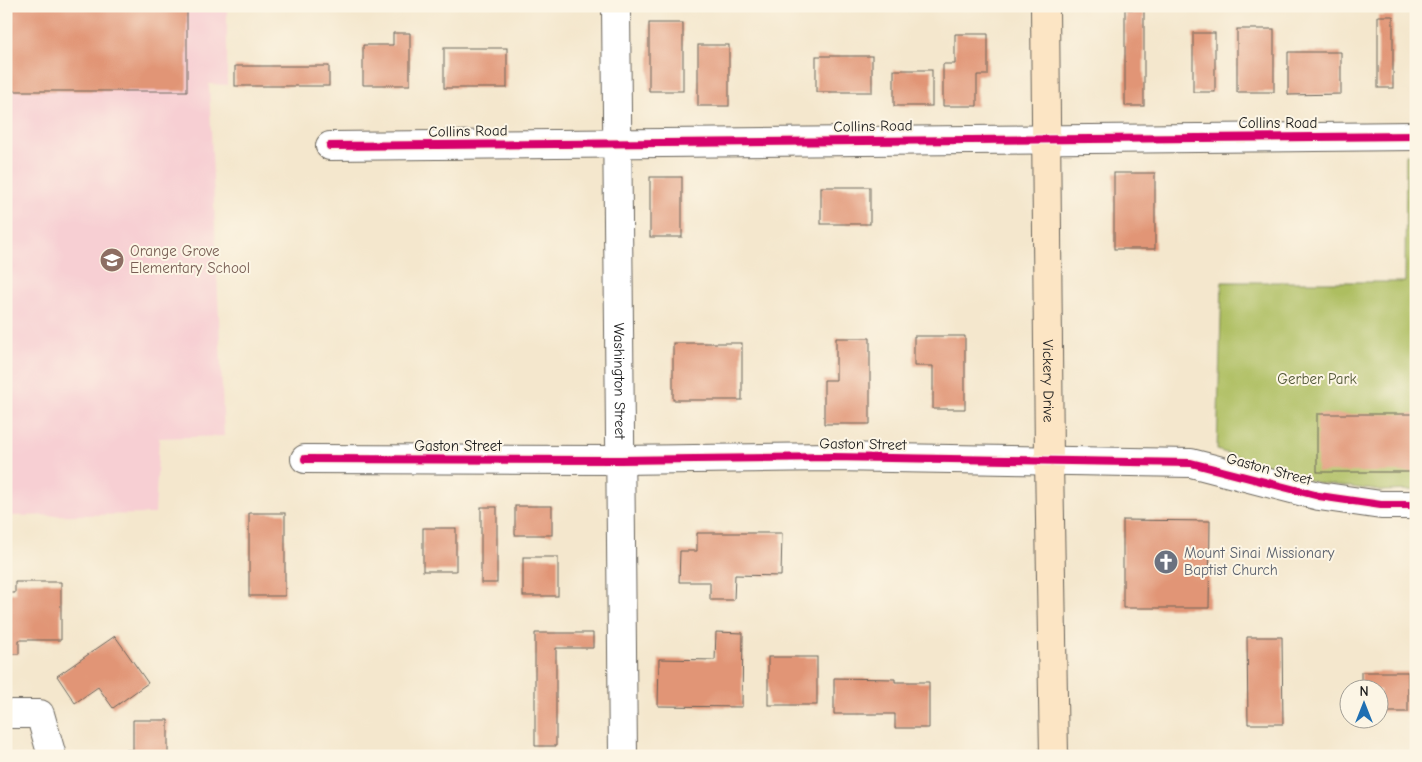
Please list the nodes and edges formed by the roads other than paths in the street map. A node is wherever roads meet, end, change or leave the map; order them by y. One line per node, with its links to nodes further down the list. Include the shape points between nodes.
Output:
1 (616, 6): 5 (street, Washington Street)
2 (1045, 6): 4 (street, Vickery Drive)
3 (1416, 136): 4 (street, Collins Road)
4 (1046, 138): 5 (street, Collins Road); 9 (street, Vickery Drive)
5 (617, 143): 6 (street, Collins Road); 8 (street, Washington Street)
6 (330, 146)
7 (305, 459): 8 (street, Gaston Street)
8 (620, 460): 9 (street, Gaston Street, via 832,457); 13 (street, Washington Street)
9 (1049, 460): 10 (street, Gaston Street, via 1191,463 1319,496 1381,505); 14 (street, Vickery Drive)
10 (1416, 505)
11 (6, 714): 12 (street, via 40,714)
12 (52, 756)
13 (623, 756)
14 (1054, 756)

